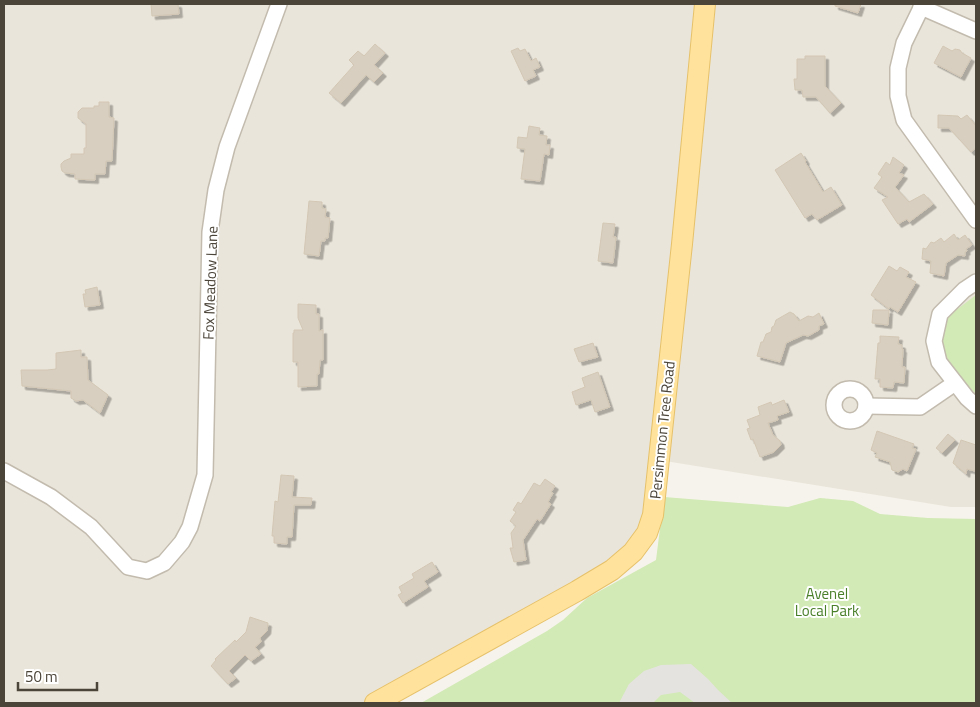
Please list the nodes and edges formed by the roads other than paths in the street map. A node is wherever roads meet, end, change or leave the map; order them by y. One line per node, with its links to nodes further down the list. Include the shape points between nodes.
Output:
1 (279, 4): 10 (street, Fox Meadow Lane, via 227,147 216,190 210,232 205,475 190,527 182,542 164,563 147,571 128,567 91,527 51,497)
2 (705, 4): 11 (main road, Persimmon Tree Road, via 653,515 646,533 633,552 612,570)
3 (922, 5): 4 (street); 5 (street, via 904,43 898,68 898,96 904,120)
4 (976, 31)
5 (976, 220)
6 (976, 282): 7 (street, via 940,314 934,341 939,362)
7 (955, 383): 8 (street, via 920,407); 9 (street)
8 (866, 406)
9 (976, 406)
10 (4, 471)
11 (375, 703)

